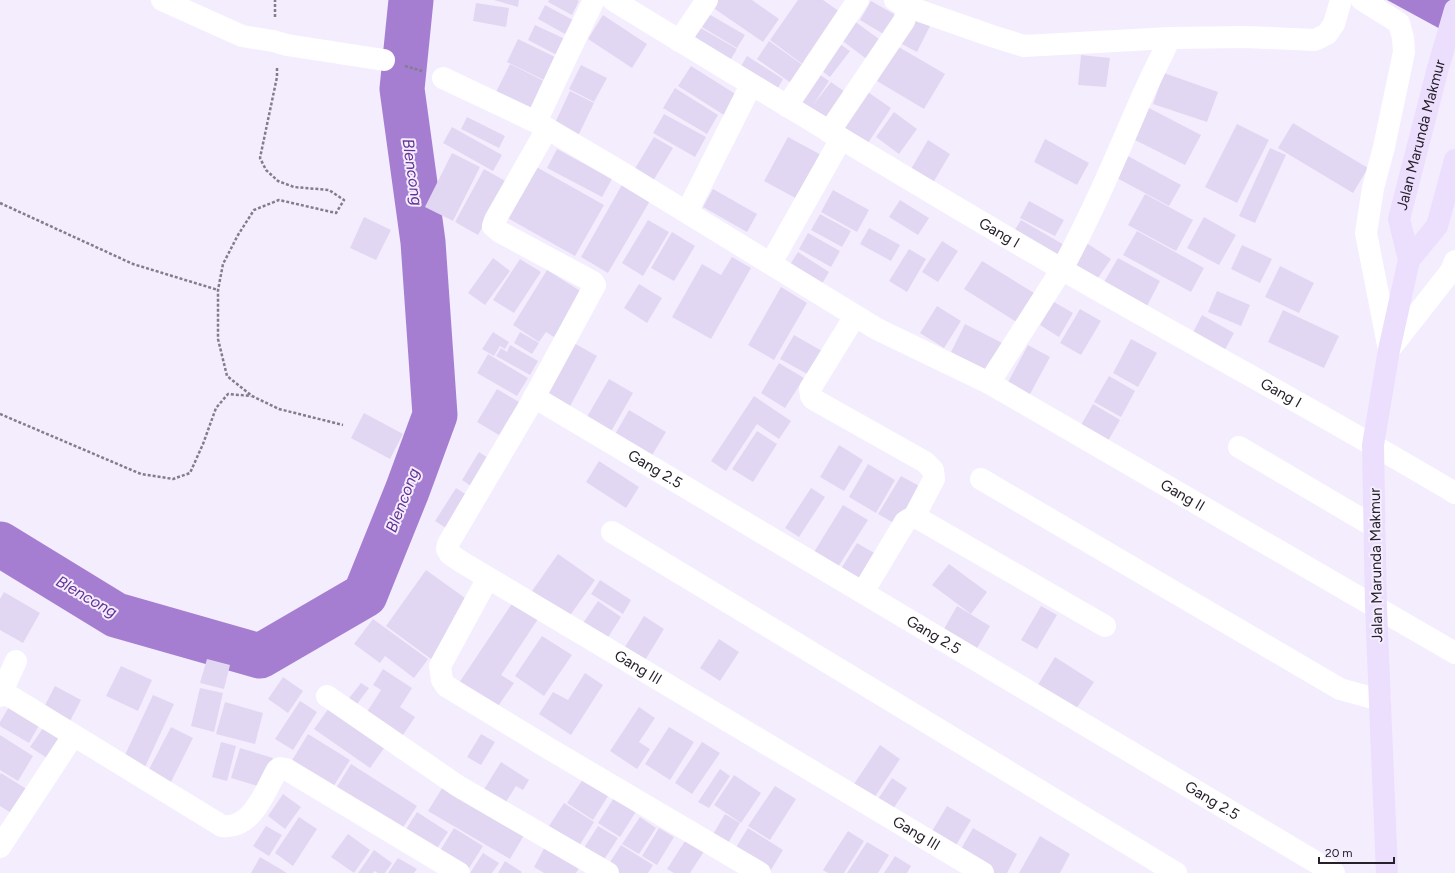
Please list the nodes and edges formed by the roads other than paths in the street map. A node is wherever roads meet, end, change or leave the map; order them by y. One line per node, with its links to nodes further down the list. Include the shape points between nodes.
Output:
1 (162, 0): 12 (street, via 242,36)
2 (594, 0): 16 (street, via 564,60)
3 (613, 0): 11 (street, Gang I)
4 (707, 0): 11 (street)
5 (858, 0): 15 (street)
6 (1341, 0): 10 (street, via 1334,24 1327,34 1315,40 1246,37)
7 (1362, 0): 25 (street, via 1399,23 1403,38 1403,59 1373,188 1366,233)
8 (899, 2): 10 (street, via 1024,46); 17 (street, via 907,11 904,22)
9 (1455, 10): 20 (main road, Jalan Marunda Makmur, via 1400,219)
10 (1170, 38): 23 (street, via 1109,174)
11 (679, 41): 14 (street, Gang I)
12 (384, 60)
13 (443, 78): 16 (street, Gang II)
14 (751, 85): 15 (street, Gang I); 19 (street)
15 (787, 106): 17 (street, Gang I)
16 (542, 126): 19 (street, Gang II); 27 (street, Gang III, via 494,226 500,232 595,285)
17 (835, 135): 22 (street); 23 (street, Gang I)
18 (1455, 160): 20 (main road, Jalan Marunda Makmur, via 1437,226)
19 (687, 212): 22 (street, Gang II)
20 (1409, 260): 25 (main road, Jalan Marunda Makmur)
21 (1455, 261): 25 (street, via 1451,271)
22 (771, 263): 24 (street, Gang II)
23 (1062, 269): 26 (street); 28 (street, Gang I)
24 (854, 316): 26 (street, Gang II); 32 (street, via 810,389 811,396 924,462 933,470 934,479)
25 (1389, 350): 28 (main road, Jalan Marunda Makmur)
26 (989, 384): 37 (street, Gang II)
27 (534, 397): 35 (street, Gang III, via 448,544 450,554); 36 (street, Gang 2.5)
28 (1374, 445): 31 (street, Gang I); 33 (main road, Jalan Marunda Makmur)
29 (1239, 447): 33 (street)
30 (981, 479): 43 (street, via 1340,689)
31 (1455, 493)
32 (914, 517): 36 (street, via 905,522); 38 (street)
33 (1375, 527): 37 (main road, Jalan Marunda Makmur)
34 (612, 532): 50 (street)
35 (488, 578): 48 (street, via 440,666 442,680 446,686); 49 (street, Gang III)
36 (863, 592): 51 (street, Gang 2.5)
37 (1376, 607): 39 (street, Gang II); 43 (main road, Jalan Marunda Makmur)
38 (1105, 626)
39 (1455, 653)
40 (16, 661): 41 (street)
41 (1, 694): 44 (street)
42 (327, 696): 47 (street, via 458,786)
43 (1380, 700): 52 (main road, Jalan Marunda Makmur)
44 (73, 736): 45 (street); 46 (street, via 222,826 236,825 252,814 278,770 286,769)
45 (0, 847)
46 (459, 873)
47 (608, 873)
48 (760, 873)
49 (982, 873)
50 (1176, 873)
51 (1334, 873)
52 (1387, 873)

